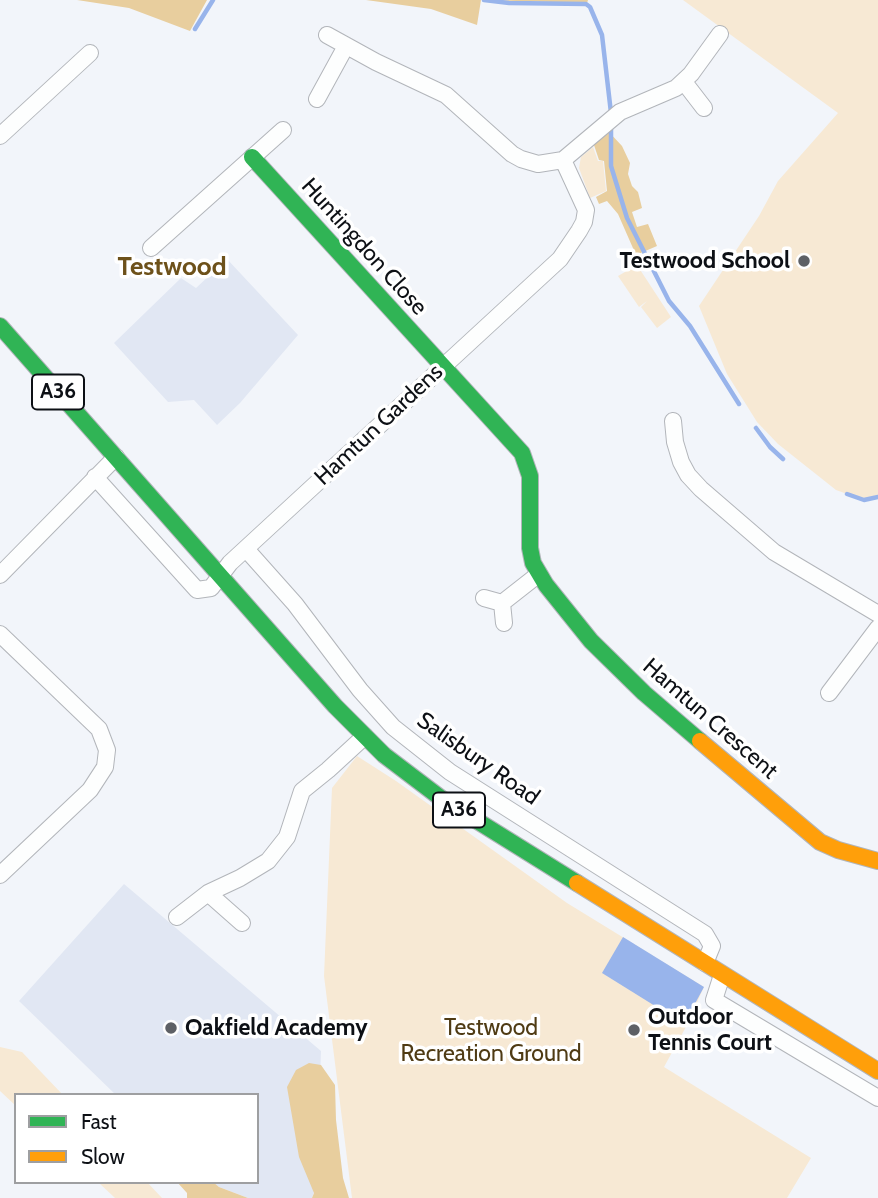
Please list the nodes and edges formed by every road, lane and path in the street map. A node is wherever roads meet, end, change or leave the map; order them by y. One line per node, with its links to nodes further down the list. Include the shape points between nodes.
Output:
1 (720, 34): 5 (street)
2 (327, 35): 3 (street)
3 (346, 47): 6 (street); 11 (street, via 446,94 521,159 538,164)
4 (90, 52): 9 (street)
5 (684, 82): 7 (street); 11 (street, via 620,112)
6 (317, 99)
7 (704, 108)
8 (283, 130): 10 (street)
9 (0, 136)
10 (252, 157): 12 (street); 14 (main road, Huntingdon Close)
11 (563, 160): 14 (street, Hamtun Gardens, via 586,216 571,244)
12 (150, 248)
13 (0, 326): 16 (main road, A36)
14 (442, 366): 18 (street, Hamtun Gardens); 20 (main road, Hamtun Crescent, via 526,460 531,487 530,548)
15 (673, 421): 24 (street, via 681,462 701,489 774,552)
16 (116, 457): 17 (street); 21 (main road, A36)
17 (94, 477): 19 (street); 21 (street, via 197,590 211,588)
18 (246, 549): 21 (street, Hamtun Gardens); 35 (street, Salisbury Road, via 393,727 450,772 705,934 712,946)
19 (0, 575)
20 (539, 575): 23 (street); 30 (main road, Hamtun Crescent, via 618,669 804,830 838,850)
21 (220, 576): 29 (main road, A36)
22 (484, 598): 23 (street)
23 (502, 603): 25 (street)
24 (878, 614)
25 (504, 623)
26 (878, 628): 28 (street)
27 (0, 634): 31 (street, via 99,729 107,750 105,767 90,790)
28 (830, 693)
29 (365, 736): 32 (street, via 302,791 287,837 268,861); 35 (main road, A36, via 442,800)
30 (878, 861)
31 (0, 874)
32 (208, 893): 33 (street); 34 (street)
33 (177, 917)
34 (242, 923)
35 (705, 963): 36 (main road, A36)
36 (722, 975): 37 (main road, A36); 38 (street, via 713,1000)
37 (878, 1071)
38 (878, 1098)

